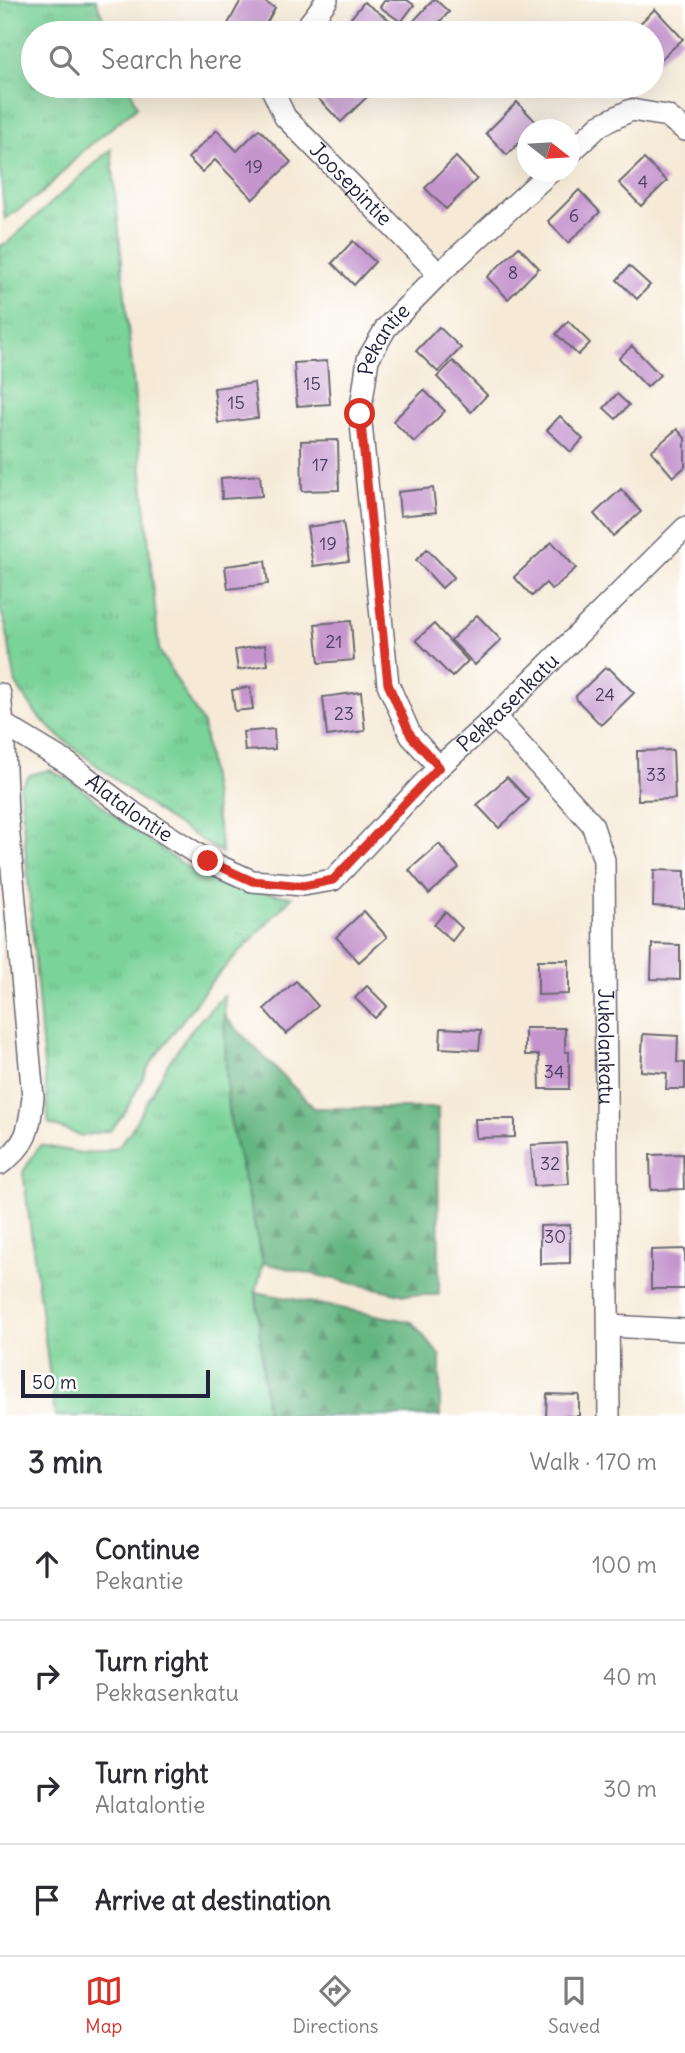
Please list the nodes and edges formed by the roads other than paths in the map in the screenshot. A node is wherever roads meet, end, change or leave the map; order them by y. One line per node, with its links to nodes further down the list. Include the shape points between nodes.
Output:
1 (327, 0): 2 (street)
2 (311, 21)
3 (276, 98): 7 (street, Joosepintie, via 285,117)
4 (685, 130): 5 (street, via 667,116 631,110 600,125)
5 (580, 143)
6 (539, 182): 7 (street, Pekantie)
7 (439, 275): 12 (street, Pekantie, via 386,328 368,359 360,414 388,684 411,736)
8 (685, 528): 10 (street, Pekkasenkatu)
9 (0, 694): 11 (street)
10 (495, 717): 12 (street, Pekkasenkatu); 15 (street, Jukolankatu, via 592,824 604,860)
11 (2, 725): 13 (street, Alatalontie, via 69,764 196,853 252,881 303,886); 14 (street, via 33,1097 29,1130 13,1155)
12 (439, 767): 13 (street, Pekkasenkatu)
13 (333, 880)
14 (0, 1164)
15 (610, 1326): 16 (street); 17 (street, Jukolankatu)
16 (685, 1329)
17 (609, 1416)

